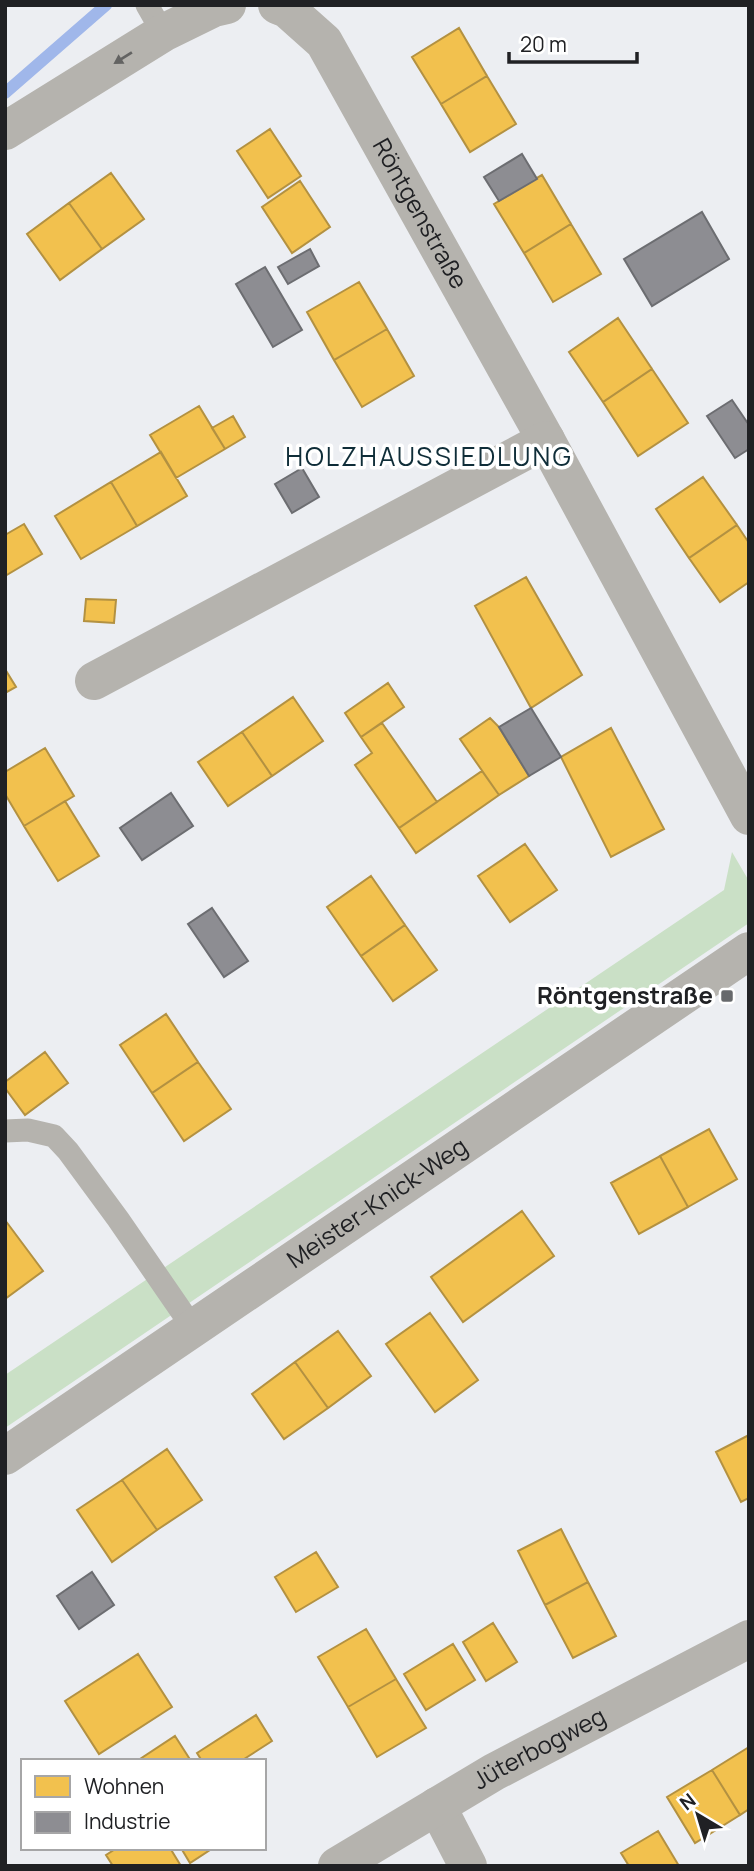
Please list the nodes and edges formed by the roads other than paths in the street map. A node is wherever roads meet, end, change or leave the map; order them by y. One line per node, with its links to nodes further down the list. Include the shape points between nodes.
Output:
1 (228, 5): 3 (street)
2 (277, 5): 5 (street, Röntgenstraße, via 324,42)
3 (152, 15): 4 (street, one-way to 4)
4 (5, 131)
5 (546, 440): 6 (street); 7 (street, Röntgenstraße)
6 (94, 681)
7 (749, 816)
8 (749, 951): 10 (street, Meister-Knick-Weg)
9 (5, 1131): 10 (lane, via 28,1130 54,1136 61,1143)
10 (193, 1328): 11 (street, Meister-Knick-Weg)
11 (5, 1457)
12 (749, 1639): 13 (street, Jüterbogweg)
13 (437, 1806): 14 (street, Jüterbogweg); 15 (street)
14 (337, 1866)
15 (468, 1866)

